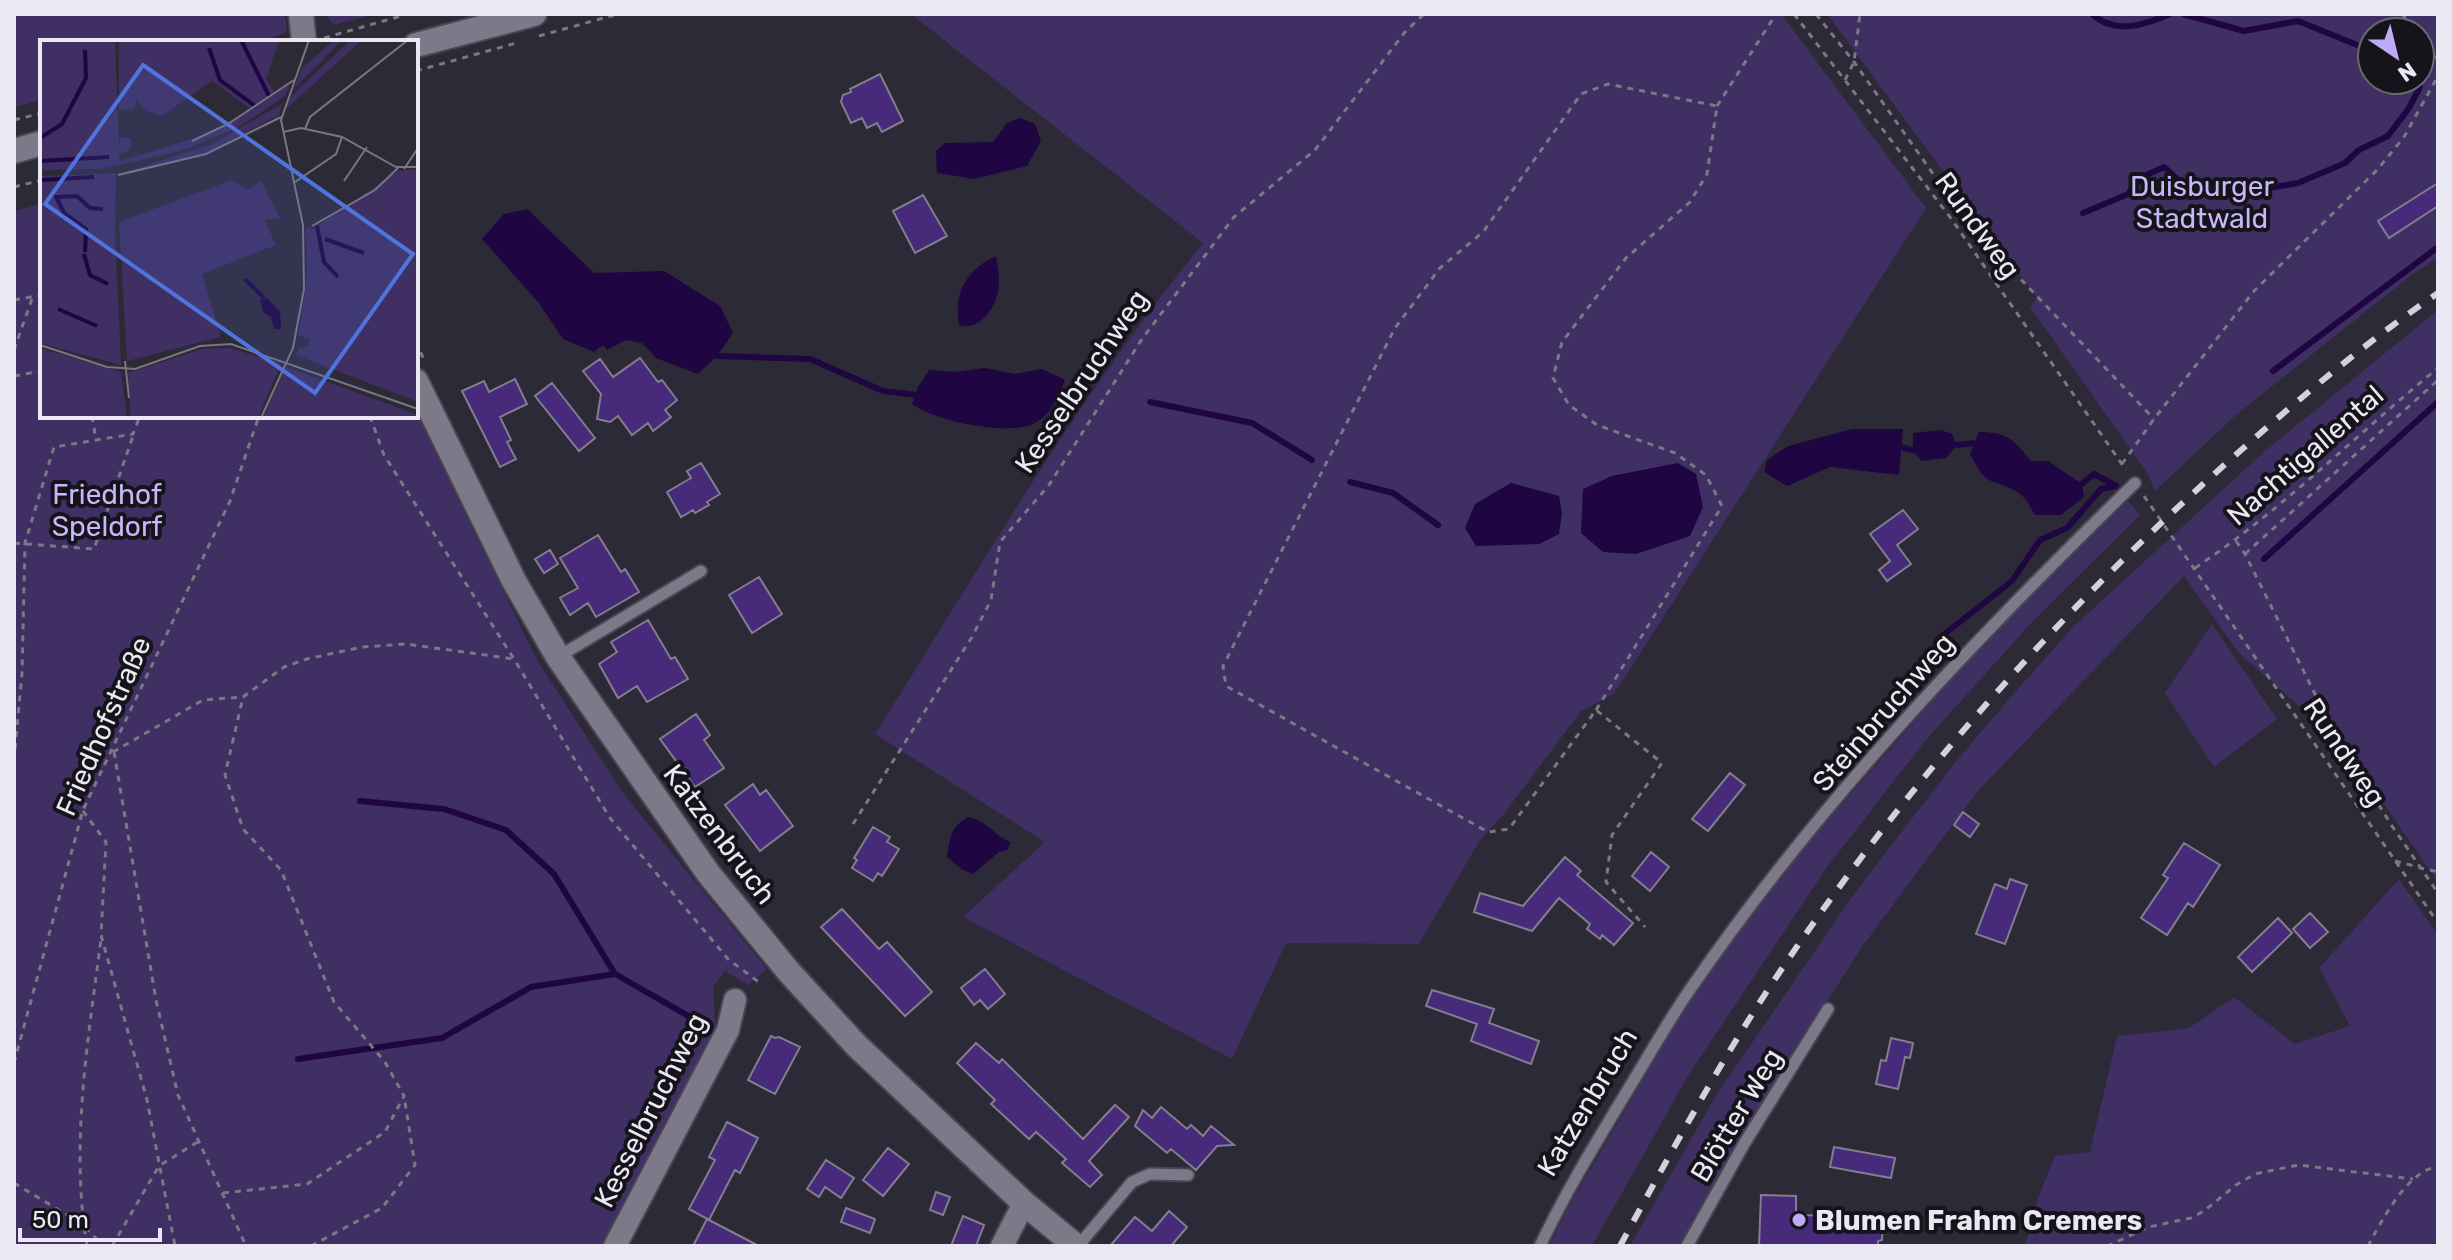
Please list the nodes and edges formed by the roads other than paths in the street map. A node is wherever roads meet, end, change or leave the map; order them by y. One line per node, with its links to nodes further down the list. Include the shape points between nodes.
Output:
1 (301, 14): 3 (street)
2 (534, 14): 4 (street)
3 (304, 40)
4 (418, 44)
5 (40, 144): 6 (street)
6 (14, 151)
7 (418, 385): 10 (street, Katzenbruch, via 514,581)
8 (2135, 483): 11 (lane, Steinbruchweg, via 1926,696 1809,833)
9 (701, 571): 10 (lane)
10 (558, 657): 15 (street, Katzenbruch, via 708,873 789,972 856,1045)
11 (1689, 991): 19 (lane, Katzenbruch)
12 (735, 1000): 16 (street, Kesselbruchweg, via 728,1030)
13 (1828, 1009): 20 (lane, Blötter Weg)
14 (1188, 1175): 18 (lane, via 1150,1174 1132,1182)
15 (1024, 1203): 17 (street); 18 (street, Katzenbruch)
16 (615, 1246)
17 (1002, 1246)
18 (1077, 1246)
19 (1540, 1246)
20 (1687, 1246)

